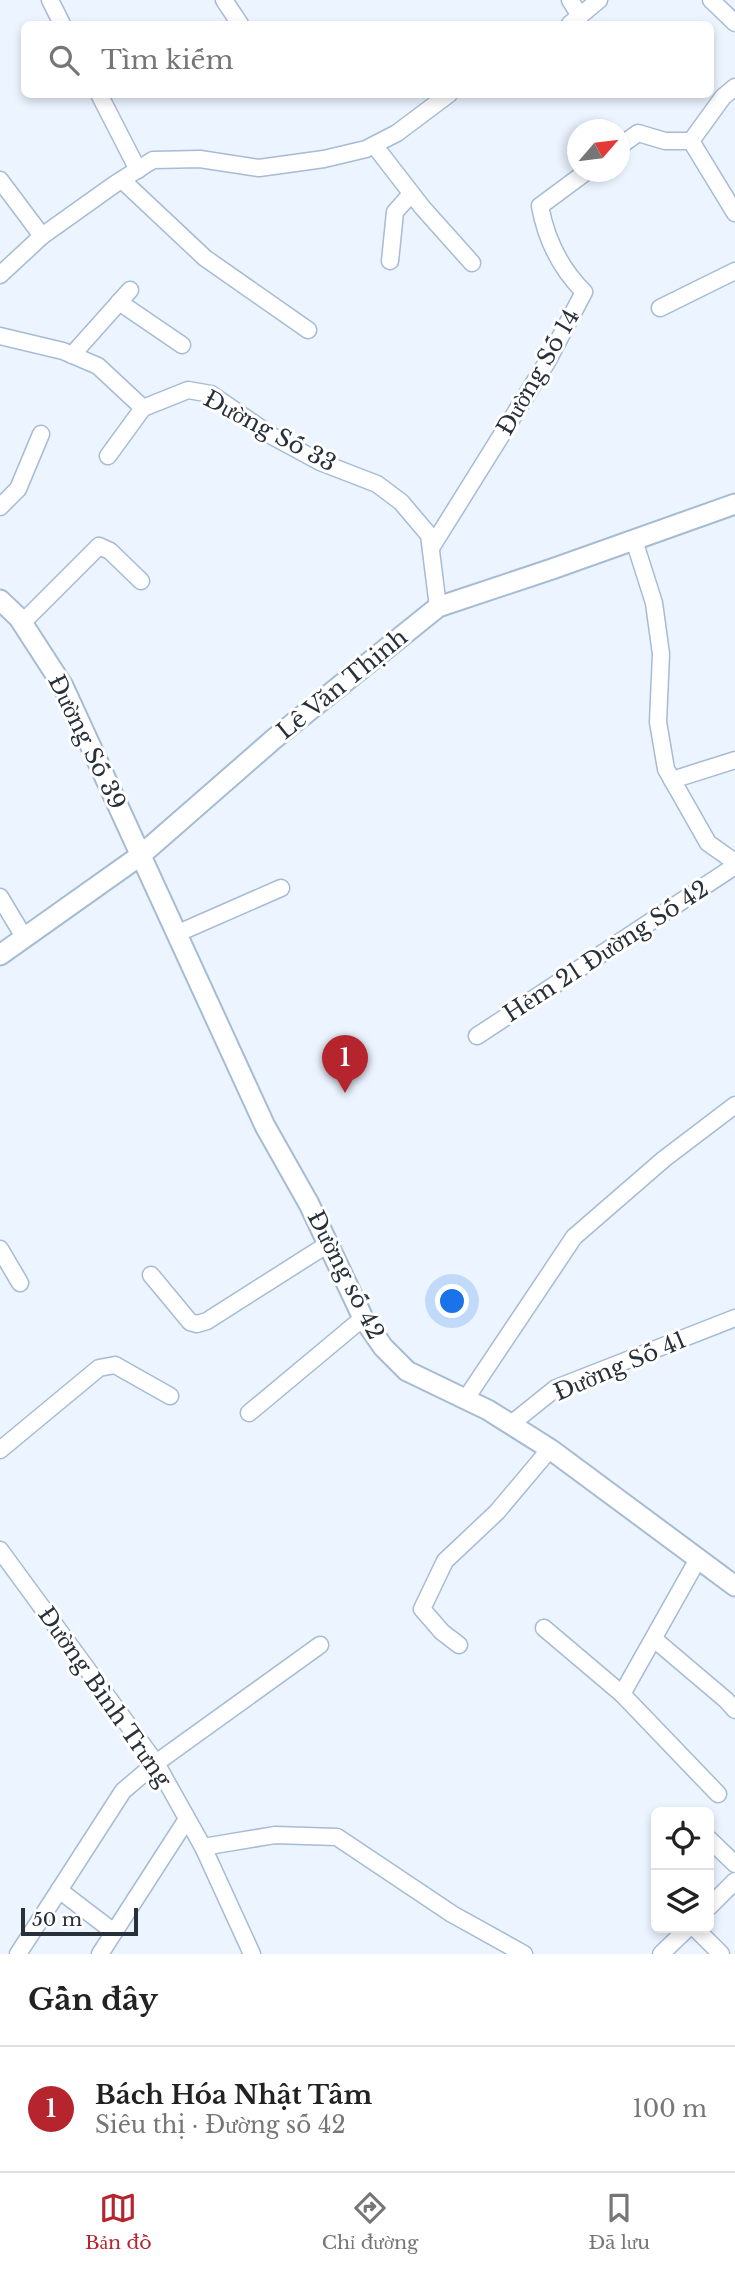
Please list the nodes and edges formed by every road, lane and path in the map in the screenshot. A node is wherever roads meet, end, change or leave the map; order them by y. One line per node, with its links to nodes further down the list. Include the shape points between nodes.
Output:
1 (50, 0): 7 (street)
2 (224, 0): 8 (street)
3 (570, 0): 6 (street)
4 (599, 0): 6 (street)
5 (711, 0): 9 (street)
6 (575, 20)
7 (60, 21)
8 (238, 21)
9 (735, 23)
10 (735, 87): 14 (street)
11 (101, 98): 16 (street)
12 (444, 98): 15 (street)
13 (630, 139): 14 (street, via 638,133 665,141)
14 (691, 141): 21 (street)
15 (374, 145): 16 (street, via 259,169 200,159 153,160); 20 (street)
16 (138, 170): 18 (street)
17 (0, 180): 22 (street)
18 (122, 180): 22 (street); 28 (street, via 205,258)
19 (572, 182): 38 (street, Đường Số 14, via 540,206 544,230 566,274 584,292 547,362)
20 (411, 194): 23 (street, via 395,212); 24 (street)
21 (735, 213)
22 (42, 236): 26 (street)
23 (390, 261)
24 (472, 263)
25 (735, 271): 27 (street)
26 (0, 275)
27 (660, 308)
28 (308, 330)
29 (0, 336): 31 (street)
30 (181, 345): 31 (street, via 124,296)
31 (72, 355): 32 (street, via 98,366)
32 (143, 408): 34 (street); 38 (street, Đường Số 33, via 188,390 211,394 272,436 320,462 377,484 401,502 429,535)
33 (41, 434): 36 (street, via 18,489)
34 (108, 456)
35 (735, 504): 37 (street, Lê Văn Thịnh)
36 (0, 507)
37 (634, 540): 41 (street, Lê Văn Thịnh); 44 (street, via 654,603 661,653 658,722)
38 (431, 548): 41 (street, Đường Số 33)
39 (141, 581): 42 (street, via 99,546)
40 (0, 600): 42 (street, Đường Số 39)
41 (438, 607): 45 (street, Lê Văn Thịnh, via 275,738)
42 (22, 623): 45 (street, Đường Số 39, via 63,686)
43 (735, 760): 44 (street)
44 (672, 780): 46 (street, via 708,843)
45 (141, 855): 49 (street, Đường số 42); 50 (street, Lê Văn Thịnh)
46 (735, 864): 52 (street, Hẻm 21 Đường Số 42)
47 (281, 888): 49 (street)
48 (0, 897): 50 (street)
49 (176, 934): 54 (street, Đường số 42, via 265,1126)
50 (24, 937): 51 (street, Lê Văn Thịnh)
51 (0, 955)
52 (477, 1036)
53 (735, 1105): 61 (street, via 664,1158 574,1237)
54 (328, 1244): 56 (street, via 197,1324 190,1322); 58 (street, Đường số 42)
55 (0, 1249): 57 (street)
56 (151, 1275)
57 (20, 1283)
58 (363, 1318): 61 (street, Đường số 42, via 407,1371); 62 (street)
59 (735, 1318): 63 (street, Đường Số 41, via 556,1388)
60 (170, 1396): 64 (street, via 115,1365 99,1368)
61 (465, 1400): 63 (street, Đường số 42)
62 (249, 1413)
63 (511, 1424): 65 (street, Đường số 42)
64 (0, 1450)
65 (550, 1450): 67 (street, Đường số 42); 72 (street, via 497,1512 445,1561 422,1609)
66 (0, 1550): 75 (street, Đường Bình Trưng)
67 (698, 1559): 68 (street, Đường số 42); 70 (street)
68 (735, 1586)
69 (544, 1628): 73 (street)
70 (654, 1640): 73 (street); 74 (street)
71 (320, 1645): 75 (street)
72 (459, 1645)
73 (622, 1694): 76 (street)
74 (735, 1710)
75 (156, 1763): 77 (street, Đường Bình Trưng); 82 (street, via 123,1791)
76 (718, 1794)
77 (187, 1819): 79 (street, Đường Bình Trưng); 84 (street)
78 (714, 1844): 80 (street)
79 (203, 1847): 89 (street, Đường Bình Trưng); 90 (street, via 275,1835 337,1837 452,1914)
80 (735, 1864)
81 (735, 1881): 83 (street)
82 (60, 1890): 84 (street); 87 (street)
83 (714, 1902)
84 (114, 1932): 88 (street)
85 (683, 1933): 91 (street)
86 (700, 1933): 92 (street)
87 (18, 1954)
88 (100, 1954)
89 (252, 1954)
90 (524, 1954)
91 (661, 1954)
92 (721, 1954)

